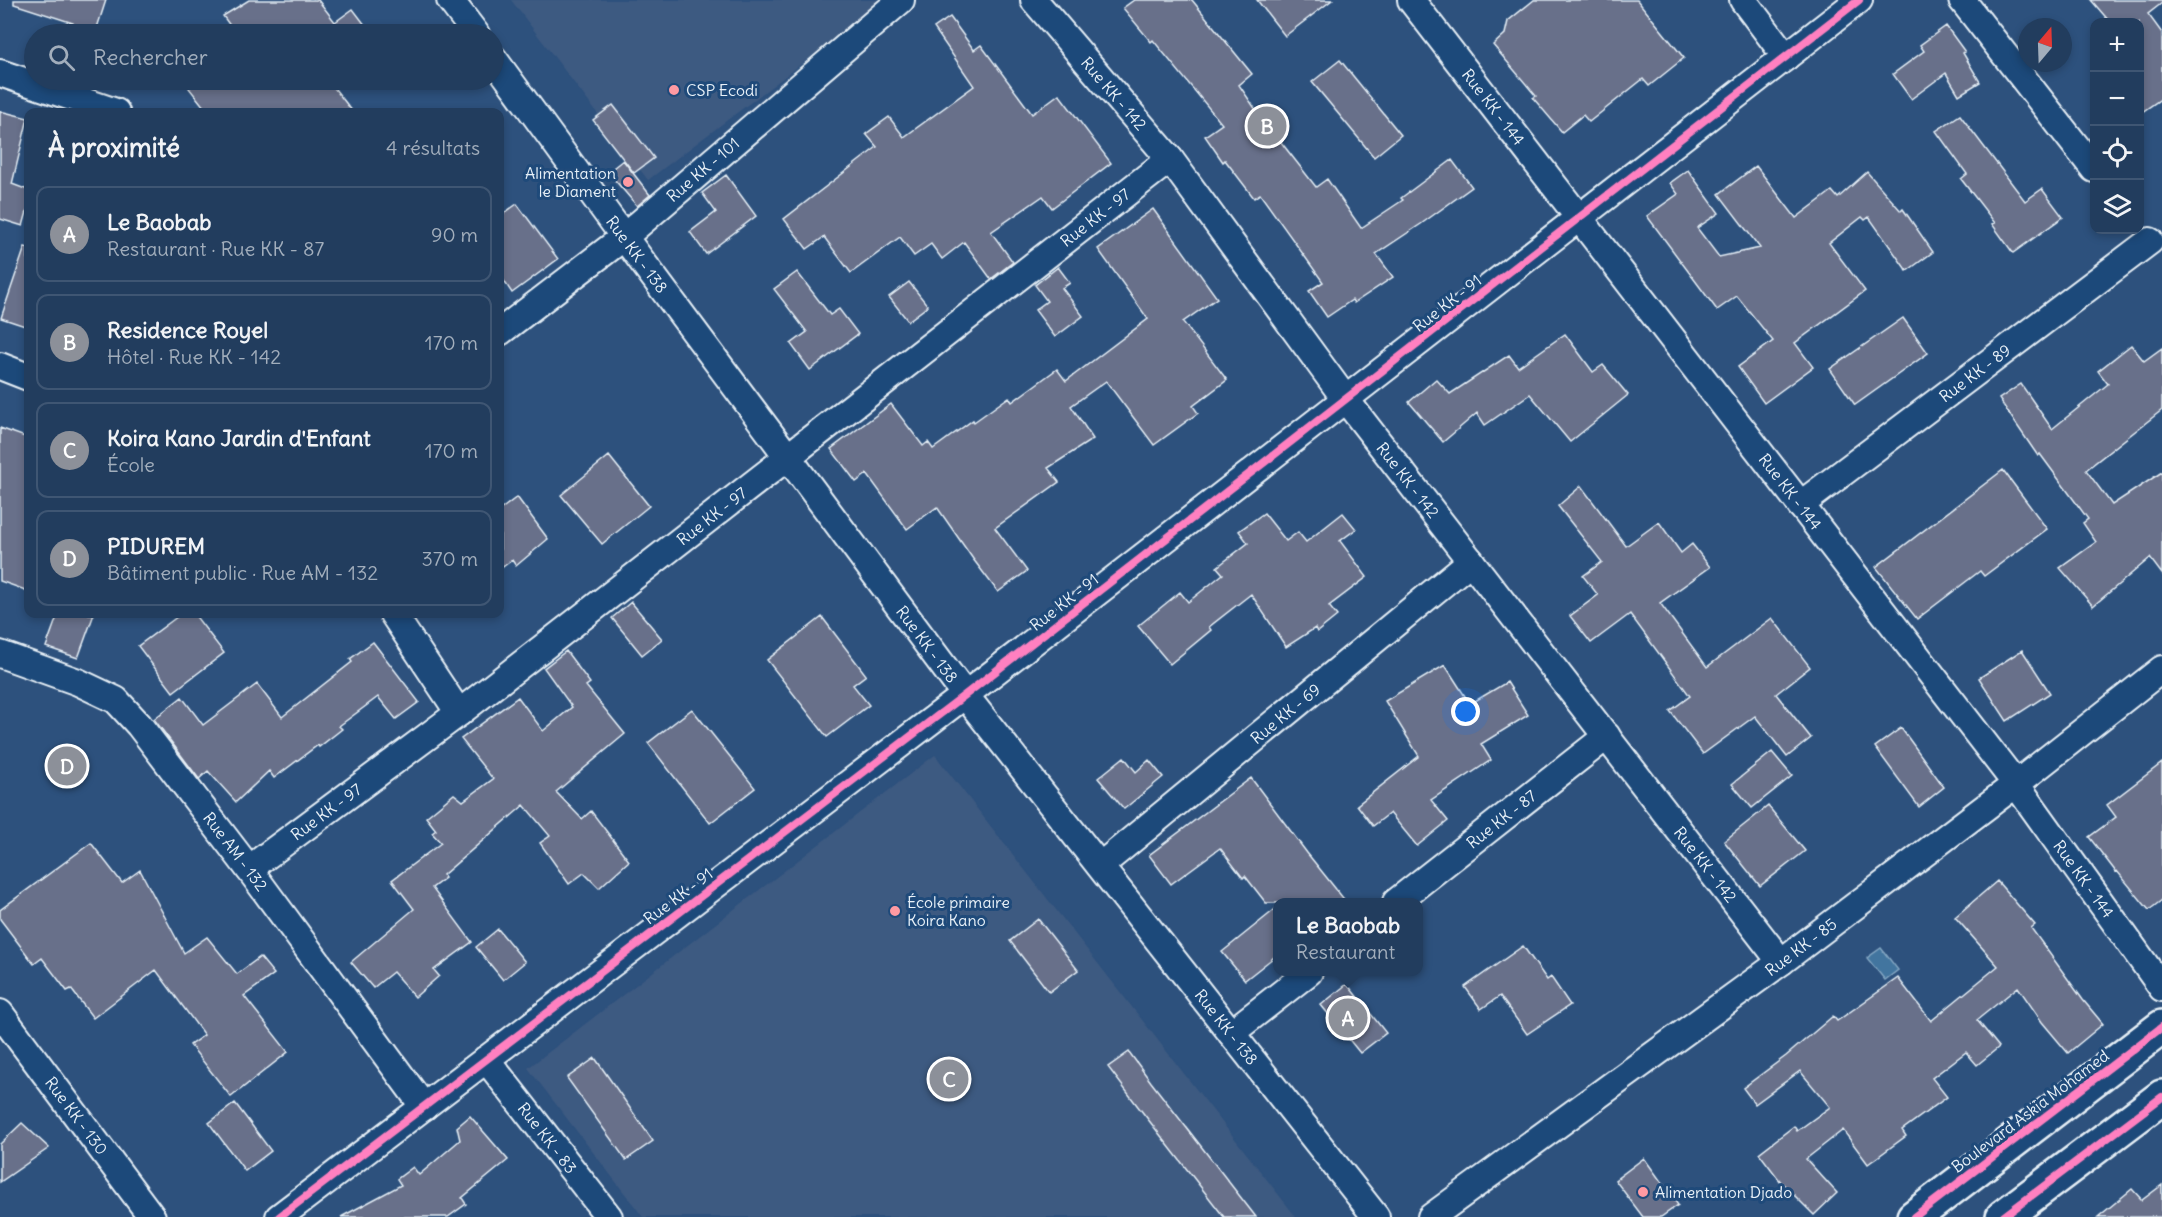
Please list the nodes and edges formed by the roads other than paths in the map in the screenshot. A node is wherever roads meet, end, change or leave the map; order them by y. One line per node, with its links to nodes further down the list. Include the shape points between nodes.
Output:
1 (450, 0): 8 (street)
2 (901, 0): 18 (street, Rue KK - 101)
3 (1034, 0): 15 (street, Rue KK - 142)
4 (1411, 0): 17 (street, Rue KK - 144)
5 (1743, 0): 9 (street)
6 (1859, 0): 9 (street, Rue KK - 91)
7 (1962, 0): 16 (street)
8 (468, 24)
9 (1786, 57): 17 (street, Rue KK - 91)
10 (0, 73): 12 (street)
11 (504, 73): 18 (street, Rue KK - 138)
12 (24, 81)
13 (51, 90): 14 (street)
14 (104, 108)
15 (1170, 159): 23 (street, Rue KK - 142); 24 (street, Rue KK - 97)
16 (2090, 165)
17 (1580, 217): 23 (street, Rue KK - 91); 25 (street, Rue KK - 144)
18 (624, 237): 20 (street, Rue KK - 101); 24 (street, Rue KK - 138)
19 (2150, 241): 25 (street, Rue KK - 89)
20 (504, 329)
21 (0, 366): 22 (street)
22 (24, 375)
23 (1346, 399): 26 (street, Rue KK - 142); 30 (street, Rue KK - 91)
24 (788, 456): 30 (street, Rue KK - 138); 31 (street, Rue KK - 97)
25 (1800, 505): 33 (street, Rue KK - 144)
26 (1471, 561): 32 (street, Rue KK - 142); 34 (street, Rue KK - 69)
27 (396, 618): 31 (street)
28 (0, 654): 35 (street, Rue AM - 132, via 116,700)
29 (2162, 669): 33 (street, Rue KK - 85)
30 (965, 695): 34 (street, Rue KK - 138); 43 (street, Rue KK - 91)
31 (459, 713): 35 (street, Rue KK - 97)
32 (1607, 736): 36 (street, Rue KK - 87); 37 (street, Rue KK - 142)
33 (2016, 784): 37 (street, Rue KK - 85); 39 (street, Rue KK - 144)
34 (1100, 866): 42 (street, Rue KK - 138)
35 (249, 869): 45 (street, Rue AM - 132)
36 (1402, 898)
37 (1781, 963): 50 (street, Rue KK - 85)
38 (1304, 976): 42 (street)
39 (2162, 988)
40 (0, 1013): 46 (street, Rue KK - 130)
41 (2162, 1027): 51 (main road, Boulevard Askia Mohamed)
42 (1231, 1033): 49 (street, Rue KK - 138)
43 (486, 1059): 45 (street, Rue KK - 91); 48 (street, Rue KK - 83)
44 (2162, 1097): 52 (main road)
45 (424, 1107): 47 (street, Rue KK - 91)
46 (152, 1217)
47 (279, 1217)
48 (609, 1217)
49 (1376, 1217)
50 (1431, 1217)
51 (1914, 1217)
52 (2003, 1217)

